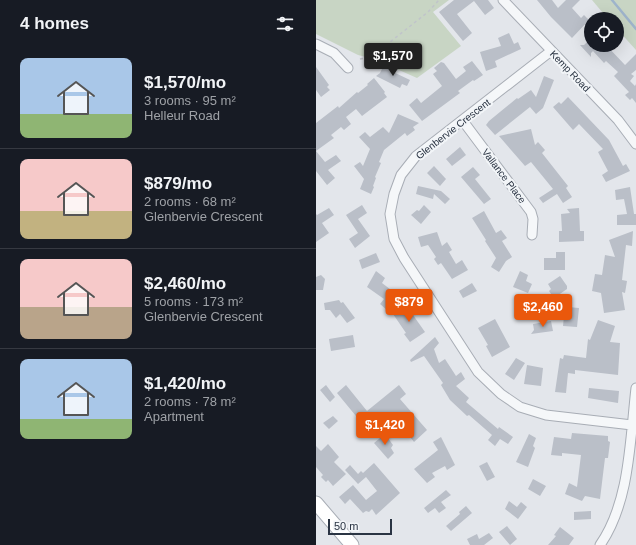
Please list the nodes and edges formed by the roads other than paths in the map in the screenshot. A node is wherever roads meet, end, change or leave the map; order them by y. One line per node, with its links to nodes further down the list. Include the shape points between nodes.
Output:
1 (503, 0): 3 (street, Kemp Road)
2 (316, 44): 4 (street, via 334,53)
3 (551, 51): 5 (street, Glenbervie Crescent); 6 (street, Kemp Road, via 618,120)
4 (348, 68)
5 (462, 121): 7 (street, Vallance Place, via 531,212); 9 (street, Glenbervie Crescent, via 416,156 401,175 390,214 394,239 404,258 475,367 501,394 520,407 546,415)
6 (636, 144)
7 (532, 235)
8 (636, 388): 9 (street)
9 (632, 425): 12 (street, via 624,488 610,530)
10 (316, 504): 11 (main road)
11 (352, 545)
12 (600, 545)

